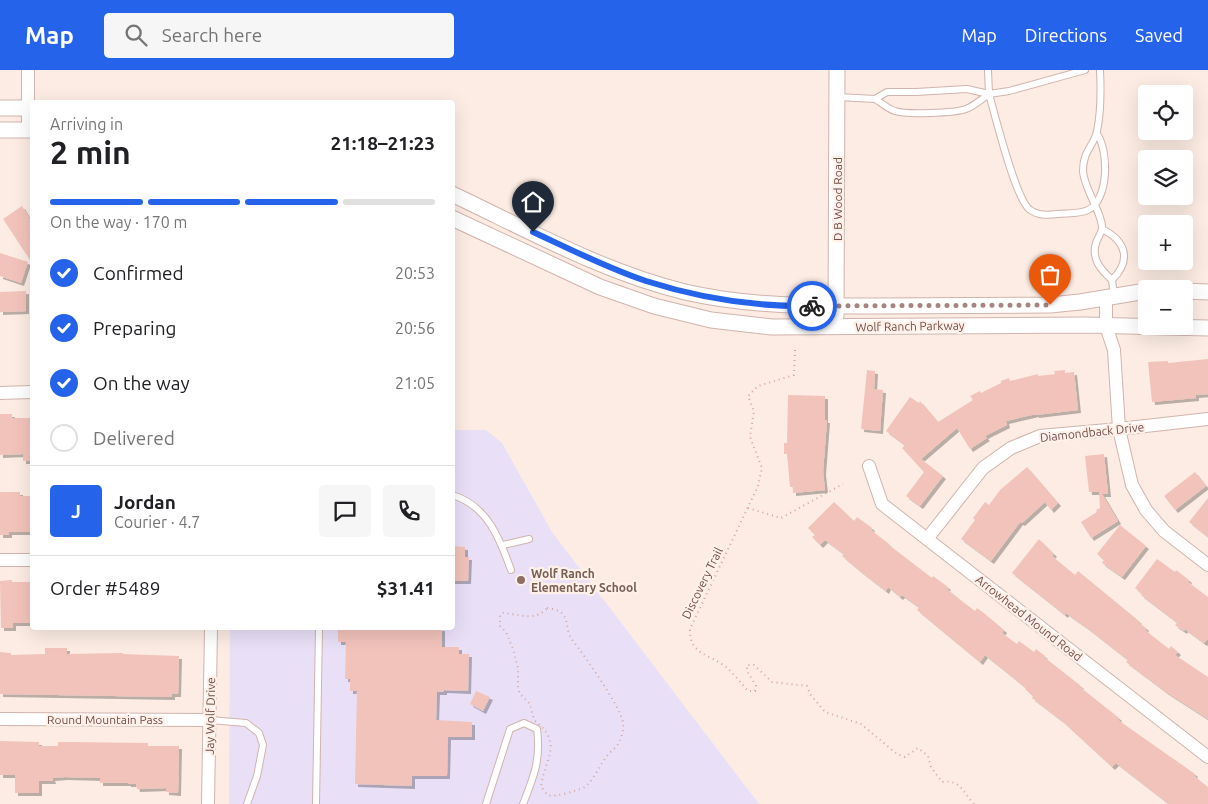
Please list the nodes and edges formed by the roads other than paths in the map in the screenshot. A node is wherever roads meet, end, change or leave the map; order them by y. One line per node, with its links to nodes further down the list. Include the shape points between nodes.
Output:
1 (28, 70): 10 (street)
2 (837, 70): 7 (street, D B Wood Road)
3 (988, 70): 6 (lane)
4 (1085, 70): 6 (lane)
5 (1100, 70): 13 (lane)
6 (989, 94): 8 (lane, via 967,88 887,92); 8 (lane, via 966,109 936,112 896,112); 15 (lane, via 1004,147 1029,209 1045,216 1087,211)
7 (837, 96): 8 (lane); 23 (street, D B Wood Road)
8 (876, 99)
9 (0, 108): 10 (street)
10 (30, 108): 12 (street)
11 (0, 130): 12 (street)
12 (30, 130)
13 (1097, 134): 15 (lane, via 1103,146 1105,174); 15 (lane, via 1084,158 1083,172)
14 (455, 195): 23 (street, Wolf Ranch Parkway, via 589,258 665,287 749,303)
15 (1095, 205): 17 (lane)
16 (455, 219): 25 (street, Wolf Ranch Parkway, via 600,287 675,312 748,325)
17 (1102, 228): 18 (lane, via 1095,254 1100,270); 18 (lane, via 1122,245 1123,263)
18 (1112, 280): 22 (lane)
19 (1193, 291): 20 (street)
20 (1208, 292)
21 (1138, 293): 22 (street, Wolf Ranch Parkway)
22 (1110, 297): 23 (street, Wolf Ranch Parkway, via 1050,305); 24 (street)
23 (836, 306): 25 (street, D B Wood Road)
24 (1106, 326): 25 (street, Wolf Ranch Parkway); 26 (street, Wolf Ranch Parkway); 30 (street, via 1114,350)
25 (836, 327)
26 (1208, 328)
27 (30, 392): 28 (street)
28 (0, 393)
29 (1208, 419): 30 (street, Diamondback Drive)
30 (1119, 429): 34 (street, Diamondback Drive, via 1040,436 1011,448 983,468); 38 (street, via 1132,485 1146,510 1164,531)
31 (869, 466): 34 (street, Arrowhead Mound Road, via 882,504)
32 (455, 496): 35 (lane, via 483,513)
33 (529, 539): 35 (lane)
34 (927, 539): 44 (street, Arrowhead Mound Road)
35 (503, 545): 39 (lane)
36 (0, 560): 37 (street)
37 (30, 560)
38 (1208, 565)
39 (511, 570)
40 (211, 630): 43 (street, Jay Wolf Drive)
41 (319, 630): 47 (lane)
42 (0, 719): 43 (street, Round Mountain Pass)
43 (209, 720): 45 (street, Jay Wolf Drive); 46 (lane, via 246,723 258,733 263,745)
44 (1208, 757)
45 (208, 804)
46 (247, 804)
47 (316, 804)
48 (486, 804): 49 (lane, via 510,729 524,722 537,729 539,746 537,769)
49 (523, 804)

